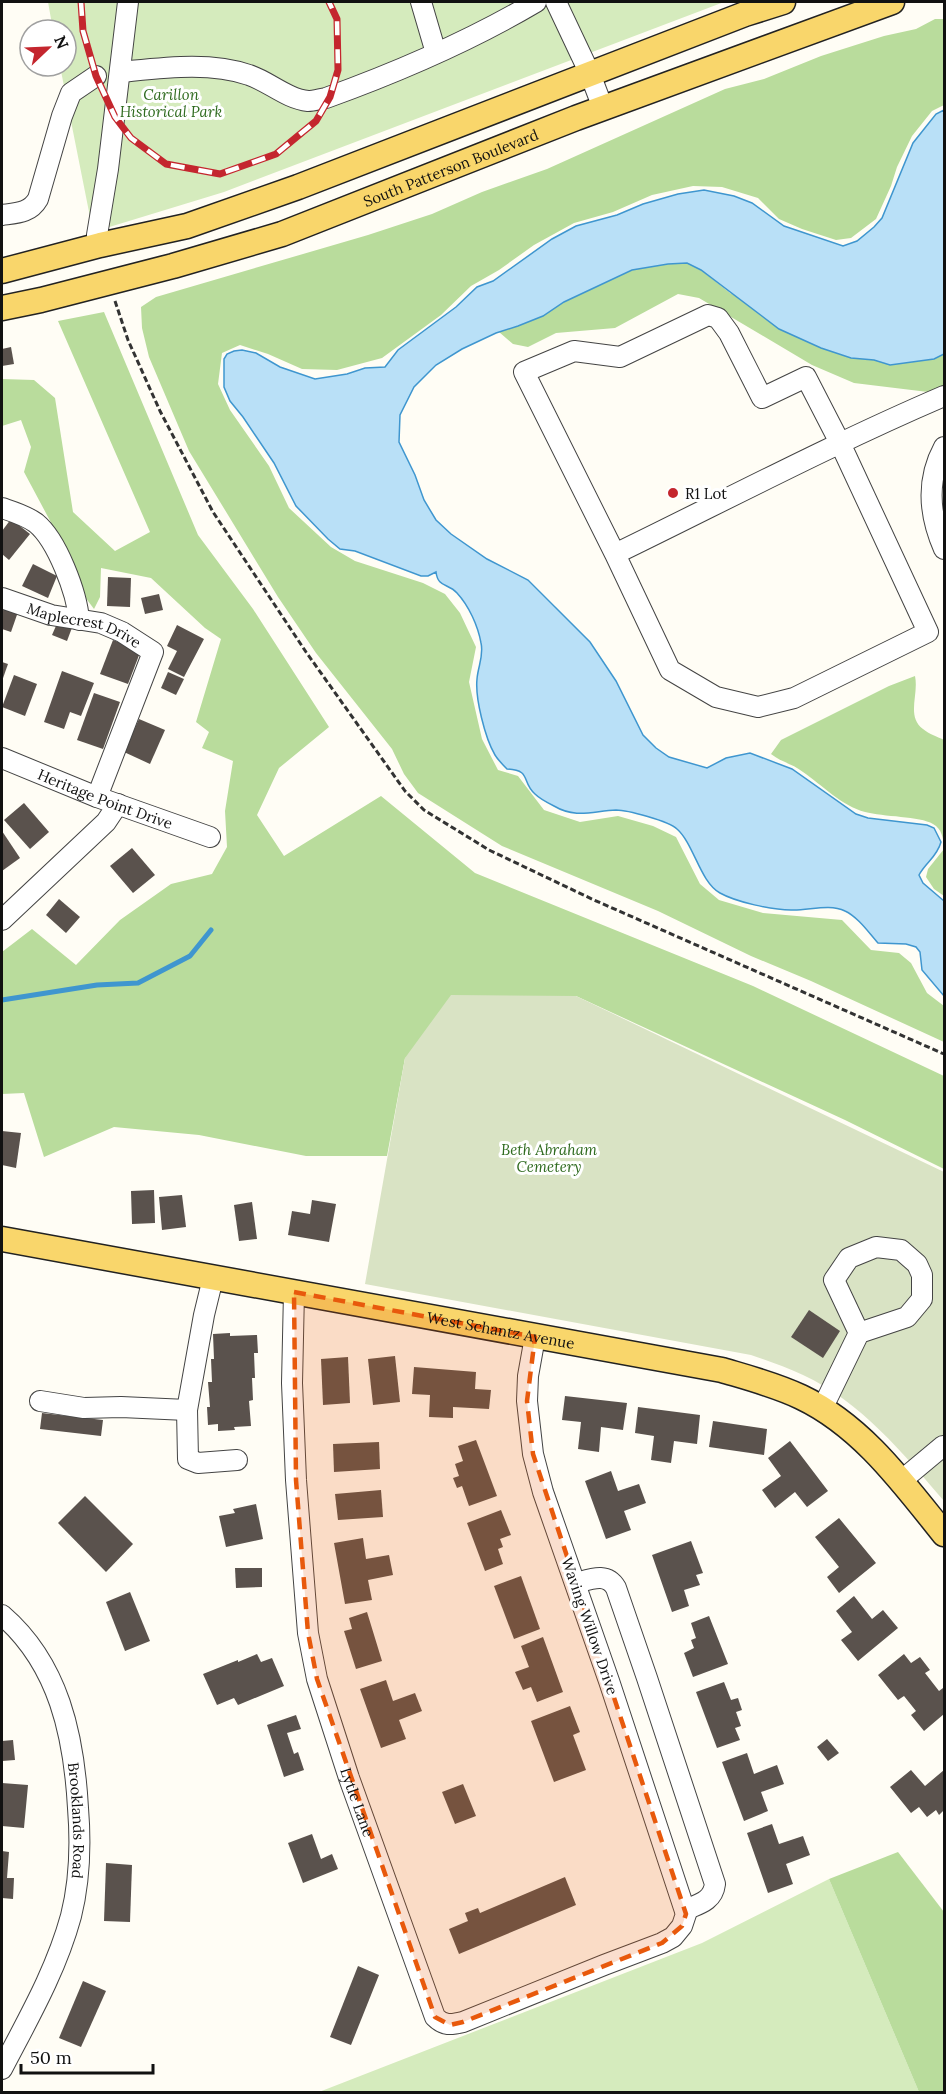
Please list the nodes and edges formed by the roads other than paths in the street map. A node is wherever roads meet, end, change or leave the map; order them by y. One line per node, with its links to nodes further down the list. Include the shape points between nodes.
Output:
1 (128, 2): 8 (street)
2 (421, 2): 7 (street)
3 (536, 2): 7 (street)
4 (556, 2): 9 (street)
5 (783, 2): 9 (main road)
6 (892, 2): 11 (main road, South Patterson Boulevard)
7 (436, 53): 8 (street, via 326,98 307,101 248,75 209,68)
8 (120, 72): 13 (street)
9 (590, 74): 11 (street); 14 (main road, via 187,226)
10 (96, 76): 12 (street, via 71,93 33,207)
11 (603, 108): 15 (main road, South Patterson Boulevard, via 282,234 173,266)
12 (2, 215)
13 (97, 235)
14 (2, 271)
15 (2, 308)
16 (945, 396): 17 (street)
17 (840, 443): 21 (street); 21 (street, via 928,632 854,669 794,698 758,707 716,697 670,670); 21 (street, via 806,377 762,398 729,333 718,318 708,315 620,357 574,351 524,372)
18 (945, 447): 20 (street, via 933,474 932,500 936,527)
19 (2, 508): 23 (street, via 38,524 49,539 71,583)
20 (945, 549)
21 (615, 554)
22 (2, 597): 23 (street, Maplecrest Drive, via 51,615)
23 (79, 620): 25 (street, Maplecrest Drive, via 101,623 122,632 153,652)
24 (2, 758): 25 (street, Heritage Point Drive)
25 (97, 797): 26 (street, Heritage Point Drive)
26 (118, 804): 27 (street, Heritage Point Drive); 28 (street, via 106,822)
27 (210, 837)
28 (2, 920)
29 (2, 1239): 30 (main road, West Schantz Avenue)
30 (213, 1278): 31 (main road, West Schantz Avenue); 36 (street)
31 (294, 1292): 33 (main road, West Schantz Avenue); 43 (street, Lytle Lane, via 292,1383 308,1633 317,1679 349,1778 435,2017 450,2025 463,2022 662,1943 682,1926)
32 (859, 1333): 32 (street, via 834,1280 849,1258 876,1247 901,1250 917,1264 922,1275 922,1299 907,1317); 35 (street)
33 (535, 1337): 35 (main road, West Schantz Avenue, via 722,1370 764,1382); 41 (street, Waving Willow Drive, via 527,1401 531,1442 543,1492)
34 (40, 1401): 36 (street, via 84,1408)
35 (822, 1409): 39 (main road, West Schantz Avenue, via 852,1431)
36 (187, 1410): 38 (street, via 188,1459 198,1463)
37 (943, 1446): 39 (street)
38 (237, 1460)
39 (901, 1481): 40 (main road, West Schantz Avenue)
40 (945, 1534)
41 (576, 1583): 43 (street, Waving Willow Drive); 43 (street, via 598,1577 616,1588 693,1815 715,1884 709,1899)
42 (2, 1616): 44 (street, Brooklands Road, via 35,1651 63,1710 76,1773 81,1850 77,1889 56,1962)
43 (685, 1910)
44 (2, 2069)

